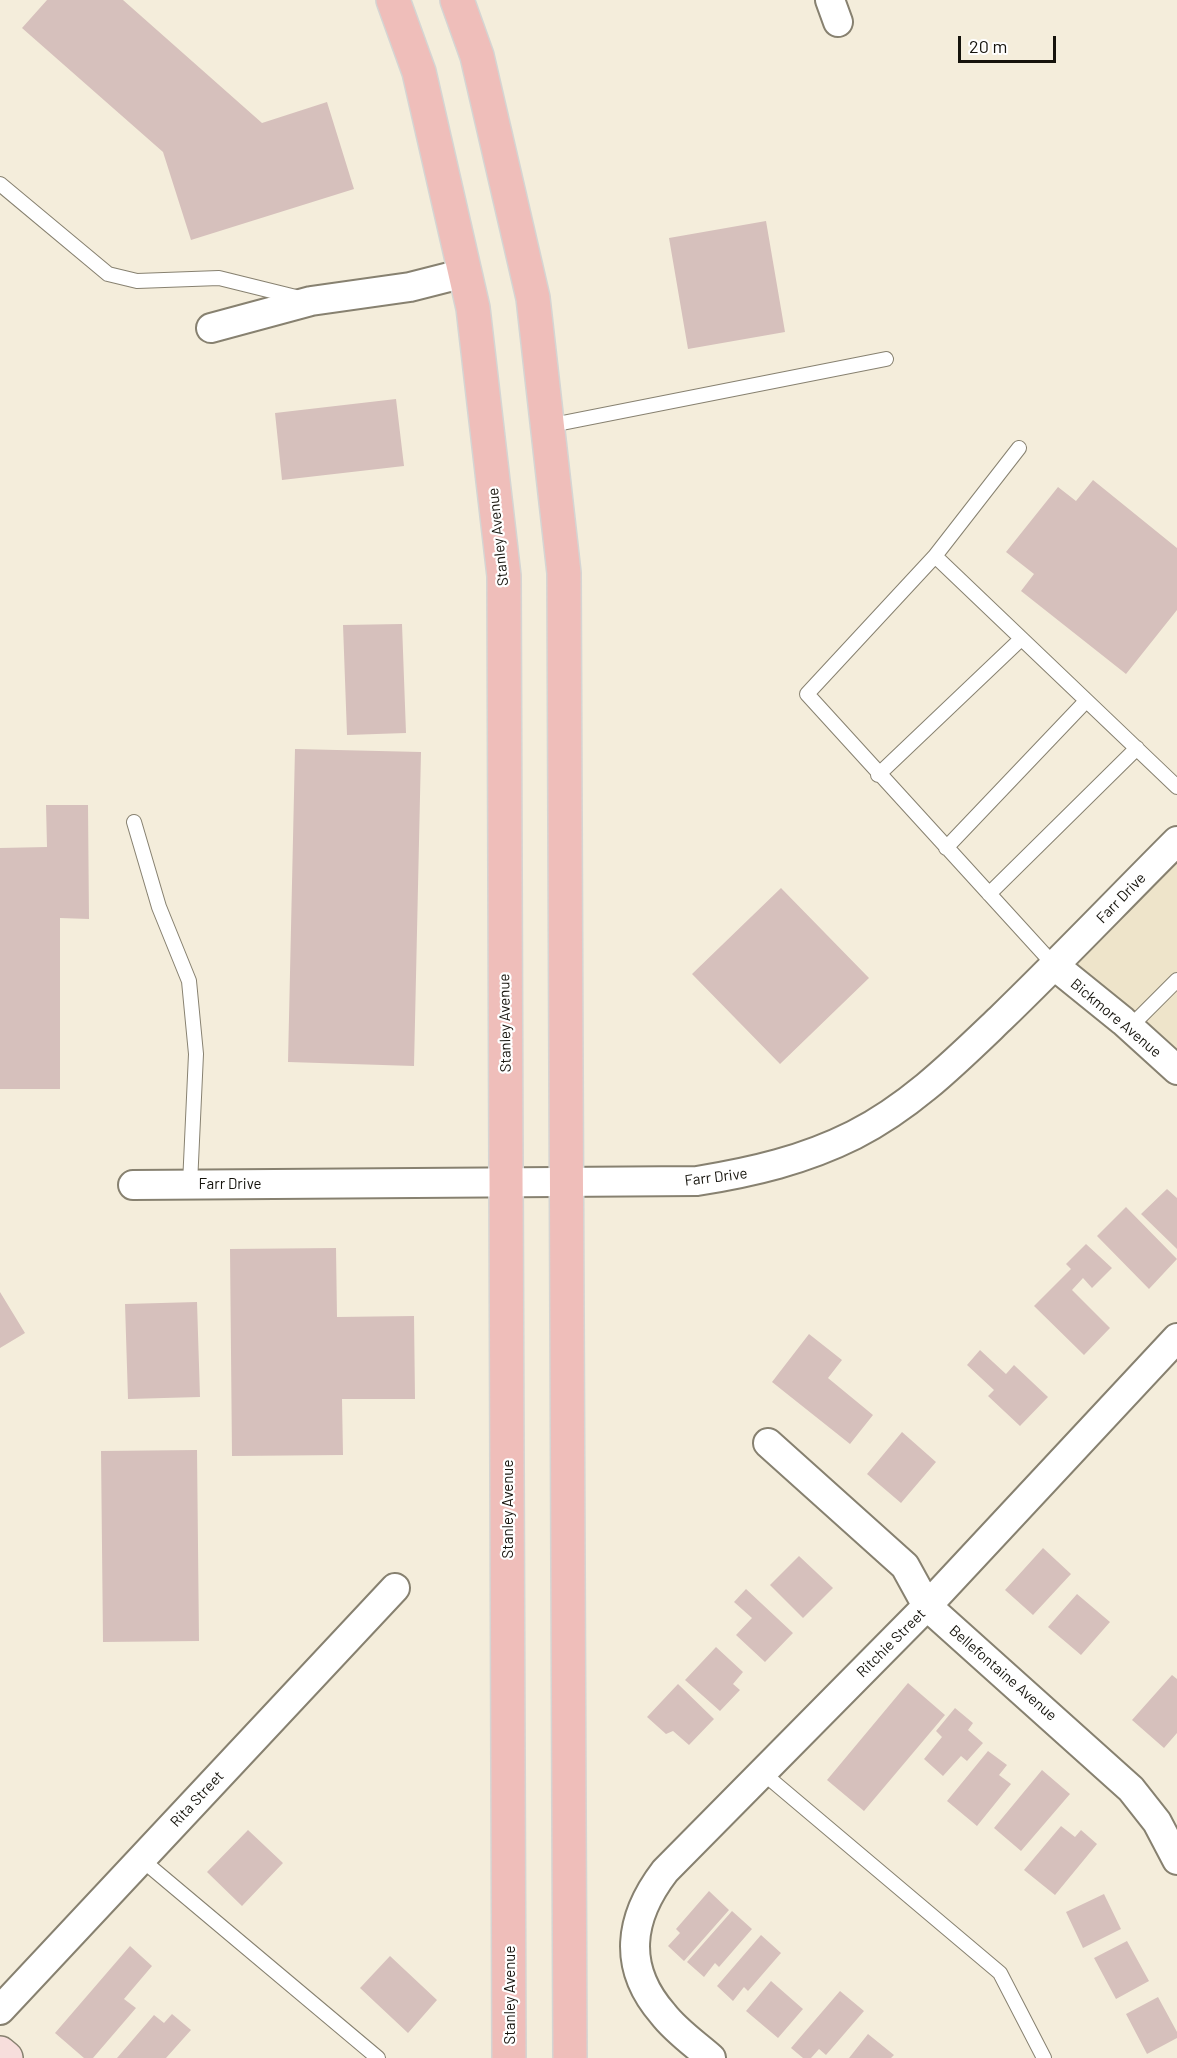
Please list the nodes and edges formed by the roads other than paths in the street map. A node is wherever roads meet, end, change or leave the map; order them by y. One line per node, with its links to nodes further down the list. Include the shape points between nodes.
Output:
1 (393, 0): 4 (main road, Stanley Avenue, via 419,72)
2 (458, 0): 8 (main road, via 477,56 533,298)
3 (0, 184): 5 (lane, via 108,274 137,281 219,278)
4 (465, 273): 5 (street, via 410,287); 24 (main road, Stanley Avenue, via 473,308 504,576)
5 (311, 301): 6 (street)
6 (211, 328)
7 (886, 359): 8 (lane)
8 (547, 426): 25 (main road, via 564,573)
9 (1019, 448): 10 (lane)
10 (935, 556): 11 (lane); 14 (lane, via 807,694)
11 (1021, 639): 12 (lane); 14 (lane)
12 (1086, 701): 13 (lane); 18 (lane)
13 (1137, 748): 15 (lane); 19 (lane)
14 (878, 775): 18 (lane)
15 (1177, 787)
16 (134, 822): 26 (lane, via 159,907 189,981 196,1054)
17 (1177, 841): 20 (street, Farr Drive)
18 (946, 848): 19 (lane)
19 (988, 894): 20 (lane)
20 (1055, 966): 22 (street, Bickmore Avenue); 25 (street, Farr Drive, via 944,1074 855,1134 807,1156 756,1172 698,1181)
21 (1177, 980): 22 (lane)
22 (1130, 1027): 23 (street, Bickmore Avenue)
23 (1177, 1070)
24 (506, 1182): 25 (street, Farr Drive); 26 (street, Farr Drive); 39 (main road, Stanley Avenue)
25 (567, 1182): 40 (main road)
26 (190, 1184): 27 (street, Farr Drive)
27 (133, 1185)
28 (1177, 1338): 31 (street, Ritchie Street)
29 (768, 1443): 31 (street, Bellefontaine Avenue, via 905,1566)
30 (395, 1588): 33 (street, Rita Street)
31 (927, 1606): 32 (street, Ritchie Street); 34 (street, Bellefontaine Avenue, via 1113,1770 1157,1822)
32 (763, 1773): 41 (street, Ritchie Street, via 665,1871 642,1906 635,1931 636,1960 649,1996 664,2017); 42 (lane, via 1000,1974)
33 (141, 1859): 35 (street, Rita Street); 38 (lane)
34 (1177, 1860)
35 (0, 2010)
36 (0, 2053): 37 (street)
37 (6, 2058)
38 (378, 2058)
39 (510, 2058)
40 (570, 2058)
41 (711, 2058)
42 (1044, 2058)

